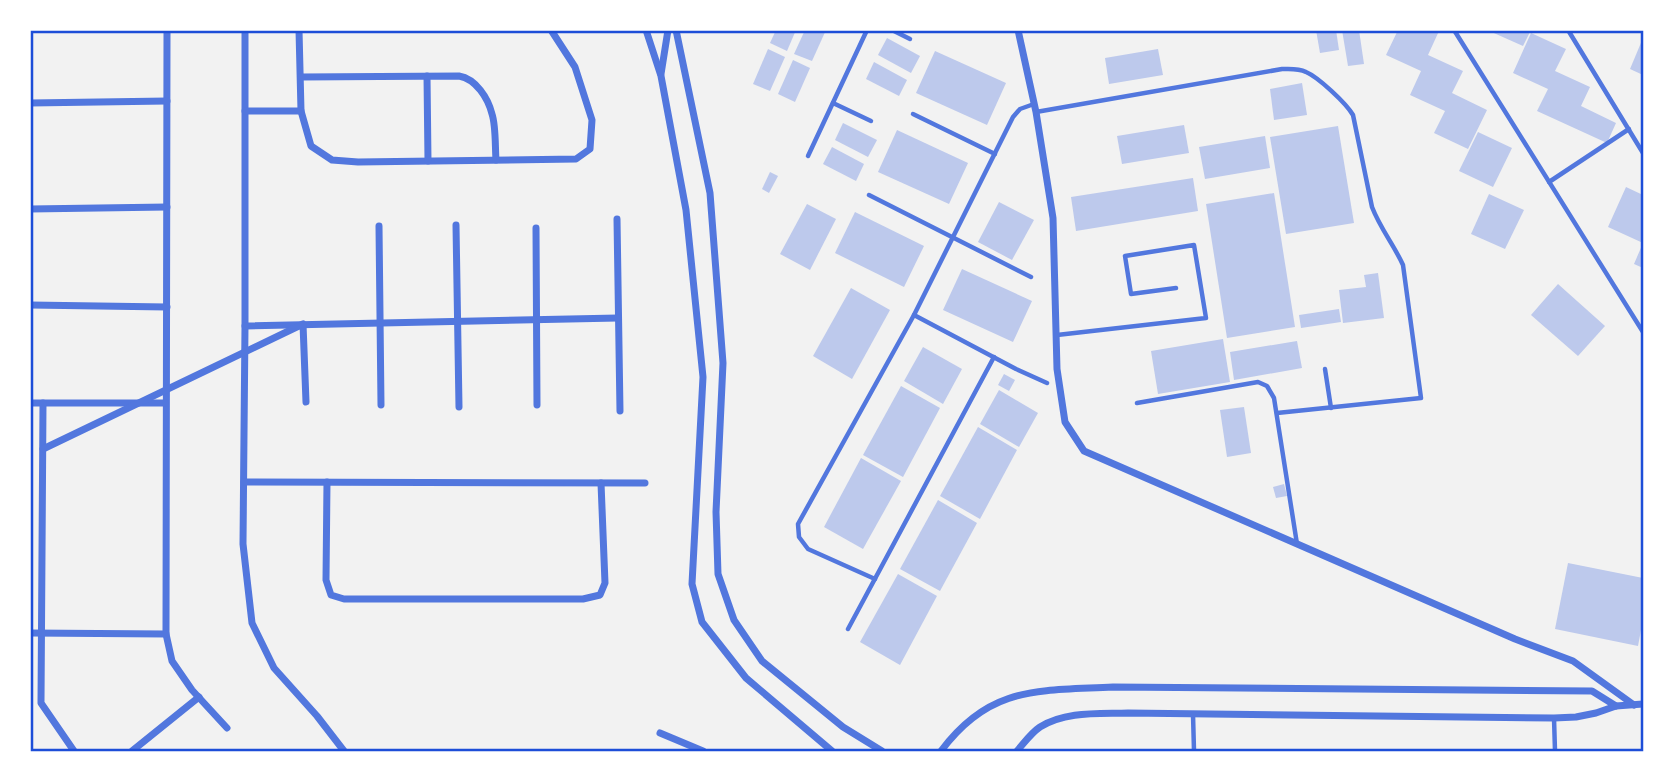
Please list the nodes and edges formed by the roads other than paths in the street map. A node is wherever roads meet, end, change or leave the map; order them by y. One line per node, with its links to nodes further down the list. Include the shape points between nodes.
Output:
1 (167, 30): 17 (street)
2 (245, 30): 21 (street)
3 (299, 30): 16 (street)
4 (551, 30): 29 (street, via 575,67 593,120 590,149 576,159)
5 (646, 30): 15 (street)
6 (668, 30): 15 (street)
7 (676, 30): 94 (street, via 710,193 723,363 718,574 734,620 762,660 843,727)
8 (867, 30): 19 (lane)
9 (892, 30): 13 (lane)
10 (1018, 30): 20 (street)
11 (1454, 30): 31 (lane)
12 (1568, 30): 25 (lane)
13 (910, 39)
14 (427, 76): 16 (street); 29 (street, via 467,78 477,86 493,114); 30 (street)
15 (661, 76): 93 (street, via 686,211 703,377 692,584 702,622 746,678)
16 (301, 77): 22 (street)
17 (167, 102): 18 (street); 33 (street)
18 (30, 103)
19 (833, 103): 24 (lane); 28 (lane)
20 (1035, 108): 27 (lane, via 1020,109 1013,117); 52 (street, via 1053,218); 67 (lane, via 1282,69 1307,72 1348,106 1372,207 1403,265 1421,398)
21 (245, 111): 22 (street); 50 (street)
22 (302, 111): 30 (street, via 311,146 332,160)
23 (913, 114): 27 (lane)
24 (871, 121)
25 (1629, 130): 26 (lane); 31 (lane)
26 (1643, 151)
27 (995, 155): 39 (lane)
28 (808, 156)
29 (496, 160): 30 (street)
30 (428, 161)
31 (1549, 182): 51 (lane)
32 (869, 195): 39 (lane)
33 (167, 207): 34 (street); 43 (street)
34 (30, 209)
35 (617, 219): 45 (street)
36 (456, 225): 47 (street)
37 (379, 226): 48 (street)
38 (536, 228): 46 (street)
39 (953, 237): 40 (lane); 44 (lane)
40 (1031, 277)
41 (1176, 288): 52 (lane, via 1132,294 1125,256 1194,245 1206,318)
42 (30, 305): 43 (street)
43 (167, 307): 57 (street)
44 (914, 315): 54 (lane); 76 (lane, via 798,524 799,537 808,549)
45 (618, 318): 46 (street); 68 (street)
46 (536, 320): 47 (street); 65 (street)
47 (458, 322): 48 (street); 66 (street)
48 (380, 323): 49 (street); 64 (street)
49 (303, 324): 50 (street); 53 (street); 58 (street)
50 (245, 326): 53 (street)
51 (1643, 332)
52 (1057, 335): 75 (street, via 1065,422 1084,451)
53 (245, 352): 57 (street); 71 (street)
54 (994, 358): 56 (lane); 76 (lane)
55 (1325, 369): 67 (lane)
56 (1046, 383)
57 (165, 390): 61 (street); 62 (street)
58 (306, 402)
59 (30, 403): 60 (street)
60 (43, 403): 61 (street); 70 (street)
61 (140, 403): 62 (street); 70 (street)
62 (165, 403): 80 (street)
63 (1137, 403): 69 (lane, via 1258,382 1275,398)
64 (381, 405)
65 (537, 405)
66 (458, 407)
67 (1331, 408): 69 (lane)
68 (620, 411)
69 (1277, 414): 75 (lane)
70 (43, 449): 79 (street)
71 (244, 482): 72 (street); 91 (street, via 243,544 252,623 274,668)
72 (327, 482): 73 (street); 73 (street, via 326,580 331,595 344,599 583,599 600,595 605,583)
73 (601, 483): 74 (street)
74 (645, 483)
75 (1297, 545): 83 (street, via 1573,661)
76 (875, 579): 77 (lane)
77 (848, 629)
78 (30, 634): 79 (street)
79 (41, 634): 80 (street); 89 (street, via 41,703)
80 (166, 634): 81 (street, via 173,660)
81 (199, 697): 87 (street); 90 (street)
82 (1643, 704): 83 (street)
83 (1634, 705): 84 (street)
84 (1616, 706): 86 (street); 95 (street, via 1592,691 1113,687 1040,691 984,708)
85 (1193, 714): 86 (street); 96 (street, via 1074,715 1038,728); 97 (lane)
86 (1554, 718): 98 (lane)
87 (227, 728)
88 (660, 733): 92 (street)
89 (75, 751)
90 (132, 751)
91 (344, 751)
92 (700, 751)
93 (832, 751)
94 (882, 751)
95 (941, 751)
96 (1017, 751)
97 (1194, 751)
98 (1555, 751)

